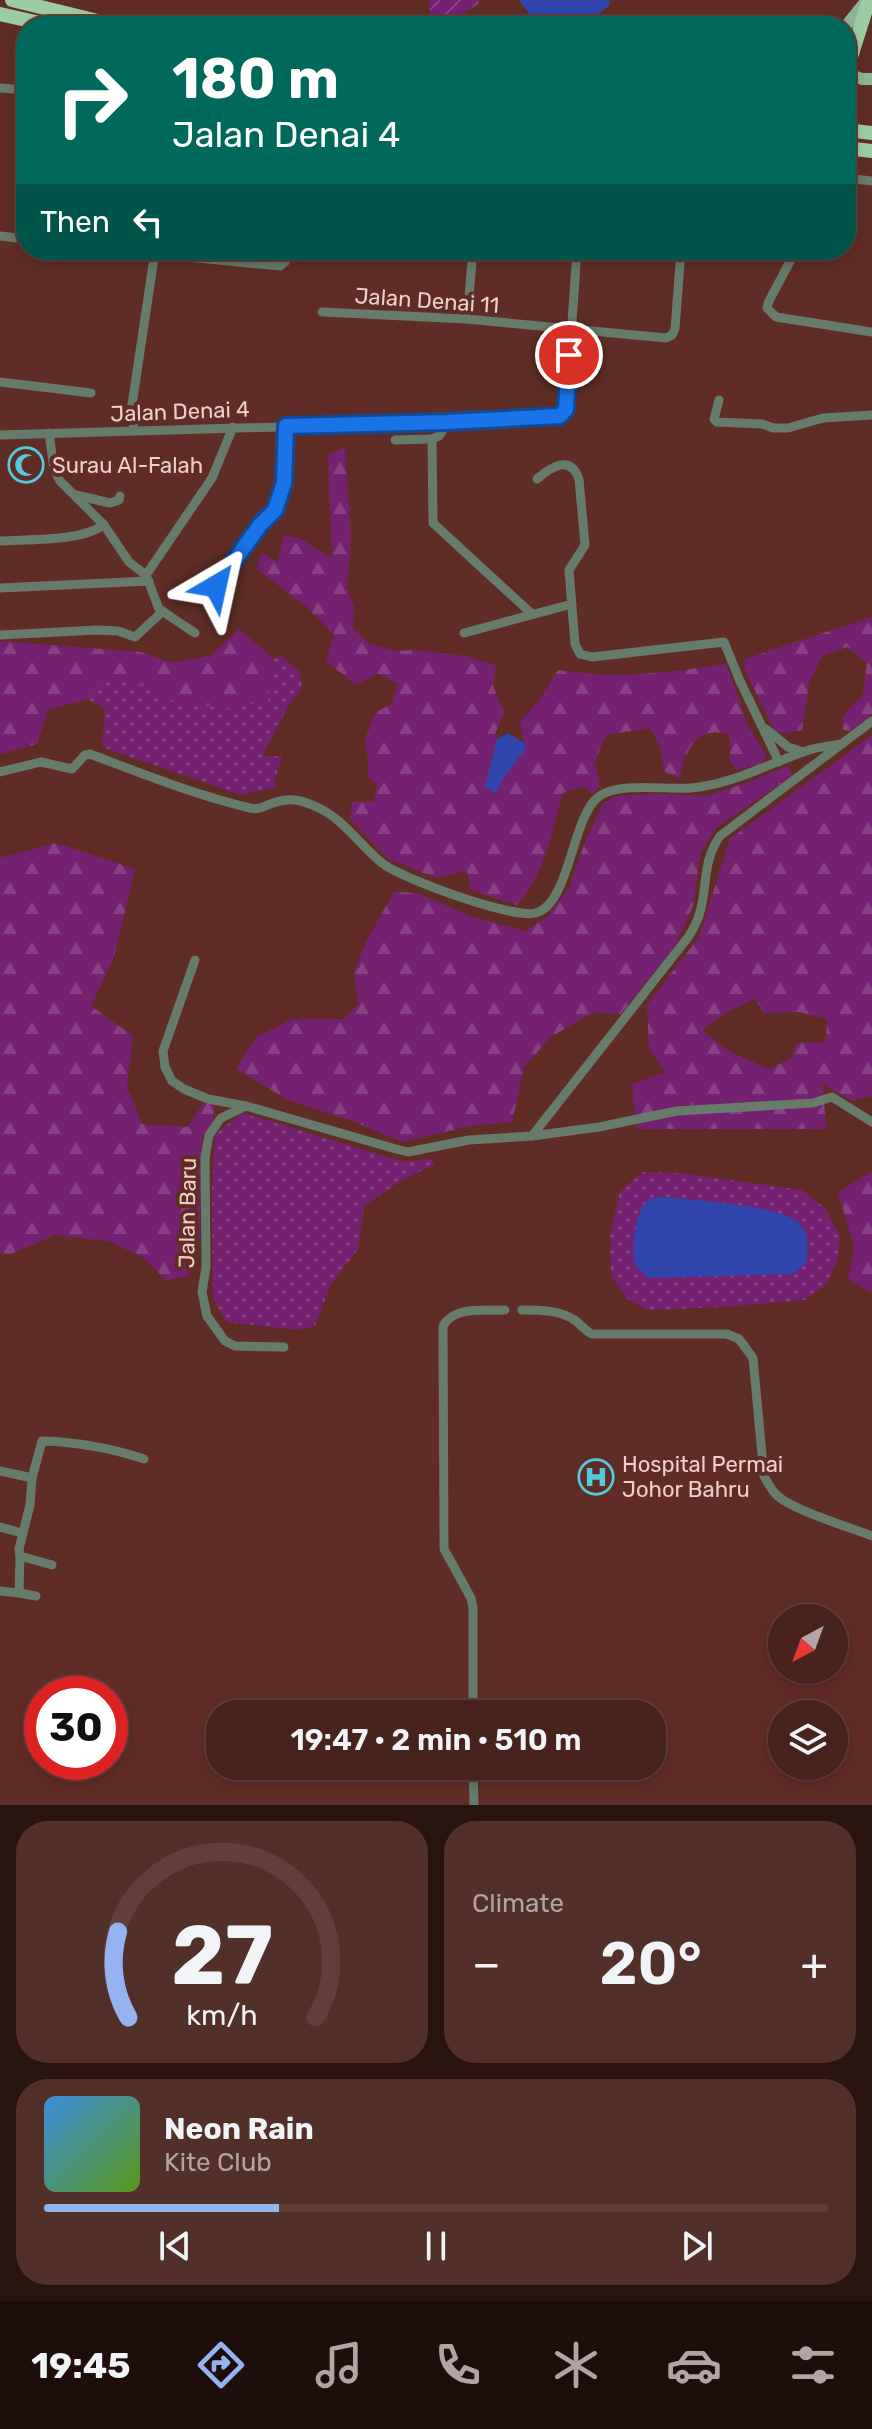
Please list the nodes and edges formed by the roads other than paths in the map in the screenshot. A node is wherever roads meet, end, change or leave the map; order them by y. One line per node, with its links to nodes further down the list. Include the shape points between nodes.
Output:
1 (12, 0): 3 (highway)
2 (868, 0): 4 (main road); 5 (highway)
3 (77, 16)
4 (854, 16)
5 (856, 41)
6 (154, 260): 24 (street, via 132,405)
7 (226, 260): 8 (street, via 280,266)
8 (286, 260)
9 (472, 260): 14 (street)
10 (576, 260): 15 (street)
11 (680, 260): 15 (street, Jalan Denai 11, via 672,335)
12 (791, 260): 16 (street, via 768,303 771,313)
13 (322, 312): 14 (street, Jalan Denai 11)
14 (467, 319): 15 (street, Jalan Denai 11)
15 (570, 330): 21 (street, Jalan Denai 4, via 564,414)
16 (872, 332)
17 (0, 382): 18 (street)
18 (91, 393)
19 (719, 400): 20 (street, via 717,422 773,428)
20 (872, 415)
21 (448, 422): 22 (street, Jalan Denai 4); 27 (street)
22 (286, 426): 23 (street, Jalan Denai 4); 35 (street, via 284,483 275,510)
23 (233, 427): 24 (street, Jalan Denai 4); 34 (street, via 212,478)
24 (134, 430): 25 (street, Jalan Denai 4)
25 (49, 433): 26 (street, Jalan Denai 4); 30 (street, via 54,469)
26 (0, 435)
27 (432, 439): 28 (street); 39 (street, via 433,523)
28 (395, 440)
29 (537, 479): 37 (street, via 564,464 576,469 579,479 585,541 569,570)
30 (73, 495): 31 (street, via 110,503); 32 (street)
31 (120, 496)
32 (104, 525): 33 (street, via 89,533); 34 (street, via 129,562)
33 (0, 541)
34 (148, 578): 36 (street); 38 (street)
35 (216, 586)
36 (0, 588)
37 (572, 604): 39 (street); 44 (street, via 575,644 583,655 724,642)
38 (163, 611): 40 (street); 42 (street, via 135,637 97,630)
39 (532, 614): 41 (street)
40 (195, 633)
41 (464, 633)
42 (1, 635)
43 (872, 721): 45 (street)
44 (761, 724): 46 (street, via 788,747); 47 (street)
45 (844, 743): 46 (street); 52 (street, via 720,836 707,861 700,914 689,936)
46 (803, 752): 47 (street)
47 (779, 762): 48 (street, via 714,785 623,788 595,799 553,900 538,913 516,913 407,878 384,866 332,815 295,798 255,810 90,754 72,769 41,762)
48 (0, 772)
49 (195, 960): 50 (street, via 163,1051 165,1067 184,1089)
50 (246, 1106): 52 (street, via 408,1152 469,1140); 55 (street, Jalan Baru, via 221,1118 209,1135 202,1292 207,1316 225,1341)
51 (872, 1122): 52 (street, via 832,1097 813,1103 677,1111)
52 (532, 1136)
53 (505, 1310): 67 (street, via 457,1313 443,1326 444,1549 473,1608)
54 (522, 1310): 61 (street, via 564,1315 592,1334 727,1334 739,1339 753,1358 764,1476 771,1489 792,1505)
55 (284, 1347)
56 (144, 1459): 58 (street, via 114,1449 42,1441)
57 (0, 1471): 58 (street)
58 (32, 1478): 60 (street)
59 (0, 1527): 60 (street)
60 (22, 1533): 62 (street)
61 (872, 1536)
62 (20, 1556): 63 (street); 65 (street)
63 (52, 1565)
64 (0, 1591): 65 (street)
65 (19, 1593): 66 (street)
66 (36, 1596)
67 (473, 1700)
68 (473, 1780): 69 (street)
69 (474, 1805)

